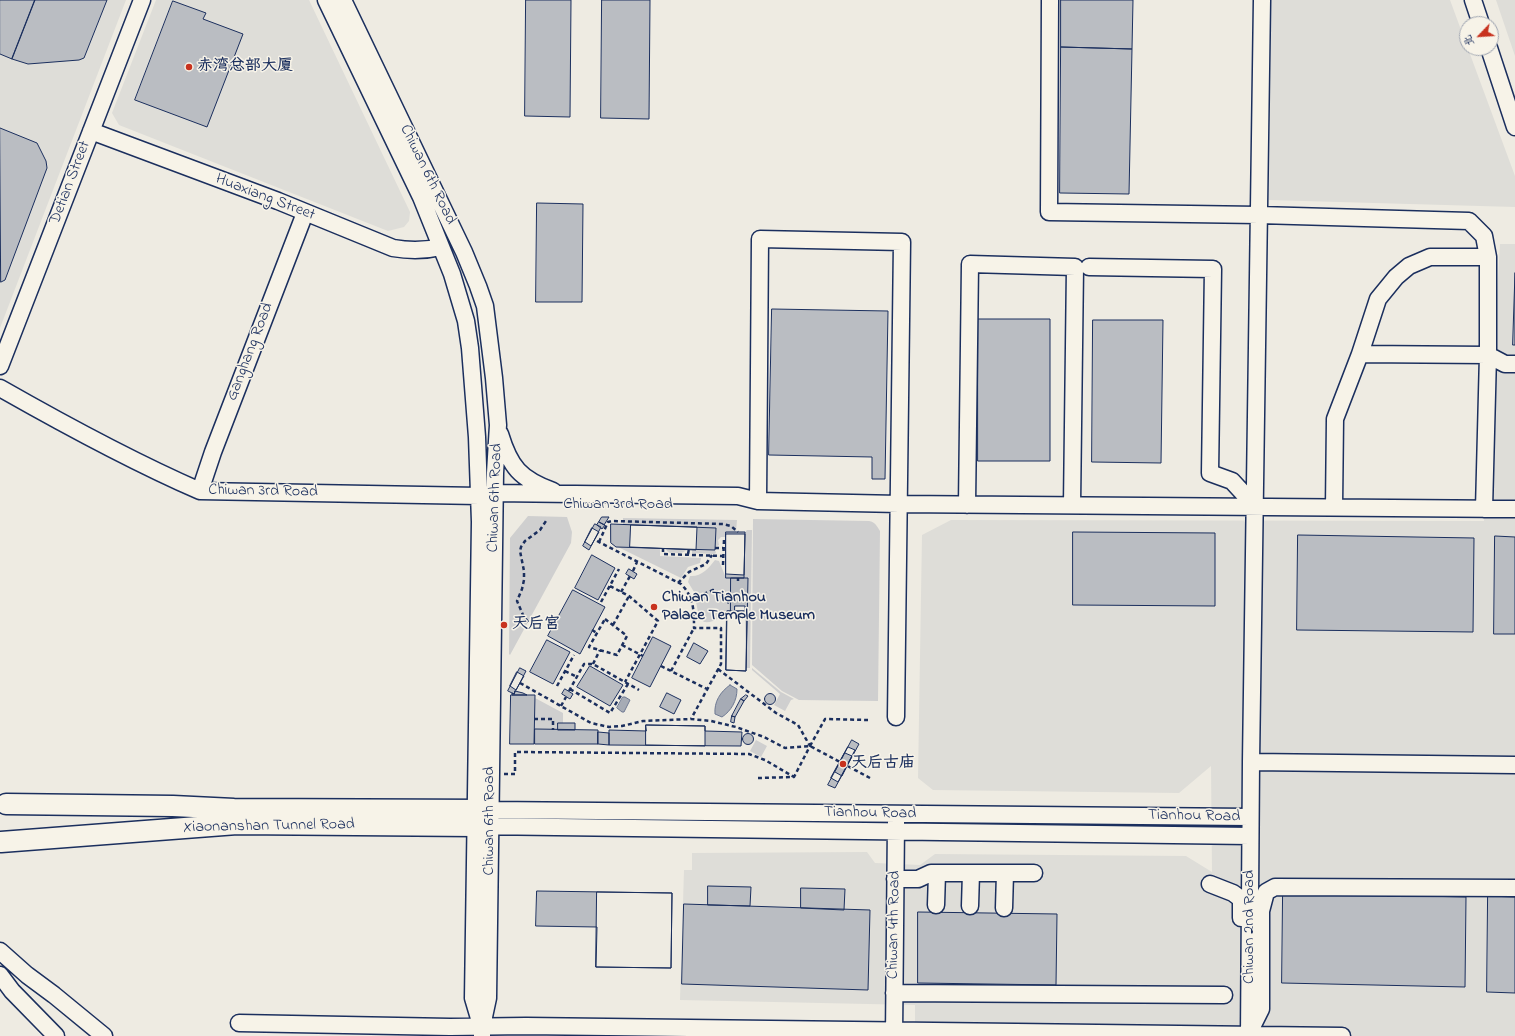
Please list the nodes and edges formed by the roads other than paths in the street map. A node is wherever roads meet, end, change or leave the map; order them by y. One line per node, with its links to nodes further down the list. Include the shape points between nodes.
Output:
1 (142, 0): 10 (street, Detian Street)
2 (326, 0): 13 (street, Chiwan 6th Road, via 421,197)
3 (343, 0): 21 (street, Chiwan 6th Road, via 478,286 486,313)
4 (1050, 0): 12 (street, via 1049,212)
5 (1262, 0): 12 (street, Chiwan 2nd Road)
6 (1473, 0): 7 (street)
7 (1478, 16)
8 (1492, 56): 9 (street)
9 (1515, 127)
10 (91, 131): 11 (street, Huaxiang Street); 19 (street, Detian Street)
11 (305, 213): 13 (street, Huaxiang Street, via 393,248 424,251); 22 (street, Ganghang Road)
12 (1259, 215): 14 (street, via 1469,221 1484,236); 29 (street, Chiwan 2nd Road)
13 (441, 247): 24 (street, Chiwan 6th Road, via 460,300 470,348 475,406)
14 (1488, 256): 16 (street, via 1430,258 1409,266 1378,299); 17 (street)
15 (1089, 267): 29 (street, via 1213,269 1210,473 1232,481)
16 (1360, 354): 17 (street); 30 (street, via 1335,419)
17 (1488, 355): 18 (street, via 1505,364); 31 (street)
18 (1515, 364)
19 (0, 366)
20 (0, 388): 22 (street, Chiwan 3rd Road, via 78,432)
21 (498, 426): 23 (street, via 505,450 518,471 533,482); 24 (street, Chiwan 6th Road)
22 (200, 491): 24 (street, Chiwan 3rd Road)
23 (564, 495): 24 (street, Chiwan 3rd Road); 25 (street, Chiwan 3rd Road, via 738,496)
24 (489, 498): 25 (street, Chiwan 3rd Road, via 737,505); 38 (street, Chiwan 6th Road)
25 (758, 501): 26 (street, Chiwan 3rd Road); 26 (street, via 760,239 902,242)
26 (899, 504): 27 (street, Chiwan 3rd Road); 33 (street)
27 (967, 505): 28 (street, Chiwan 3rd Road); 28 (street, via 970,264 1075,267)
28 (1072, 505): 29 (street, Chiwan 3rd Road)
29 (1255, 506): 30 (street, Chiwan 3rd Road); 34 (street, Chiwan 2nd Road)
30 (1334, 507): 31 (street, Chiwan 3rd Road)
31 (1484, 509): 32 (street, Chiwan 3rd Road)
32 (1515, 509)
33 (896, 717)
34 (1251, 762): 35 (street); 39 (street, Chiwan 2nd Road)
35 (1515, 765)
36 (6, 804): 38 (main road, Xiaonanshan Tunnel Road, via 173,806)
37 (896, 814): 38 (street, Tianhou Road); 39 (street, Tianhou Road); 40 (street, Chiwan 4th Road)
38 (483, 818): 40 (street, Tianhou Road); 42 (main road, Xiaonanshan Tunnel Road, via 237,824); 58 (street, Chiwan 6th Road, via 473,998)
39 (1250, 818): 41 (street, Chiwan 2nd Road)
40 (896, 831): 41 (street, Tianhou Road); 47 (street, Chiwan 4th Road)
41 (1250, 836): 60 (street, Chiwan 2nd Road)
42 (1, 842)
43 (937, 873): 44 (street); 47 (street, via 918,879); 50 (street)
44 (971, 873): 45 (street); 51 (street)
45 (1005, 873): 46 (street); 52 (street)
46 (1034, 873)
47 (895, 879): 55 (street, Chiwan 4th Road)
48 (1210, 884): 60 (street, via 1241,899 1240,1007)
49 (1515, 888): 60 (street, via 1275,888 1266,892 1261,911 1261,1008)
50 (936, 905)
51 (970, 906)
52 (1004, 908)
53 (0, 951): 62 (street)
54 (0, 975): 61 (street)
55 (894, 993): 56 (street); 59 (street, Chiwan 4th Road)
56 (1224, 996)
57 (239, 1023): 58 (street)
58 (482, 1031): 59 (street)
59 (894, 1034): 60 (street)
60 (1249, 1035): 63 (street)
61 (56, 1036)
62 (104, 1036)
63 (1342, 1036)

